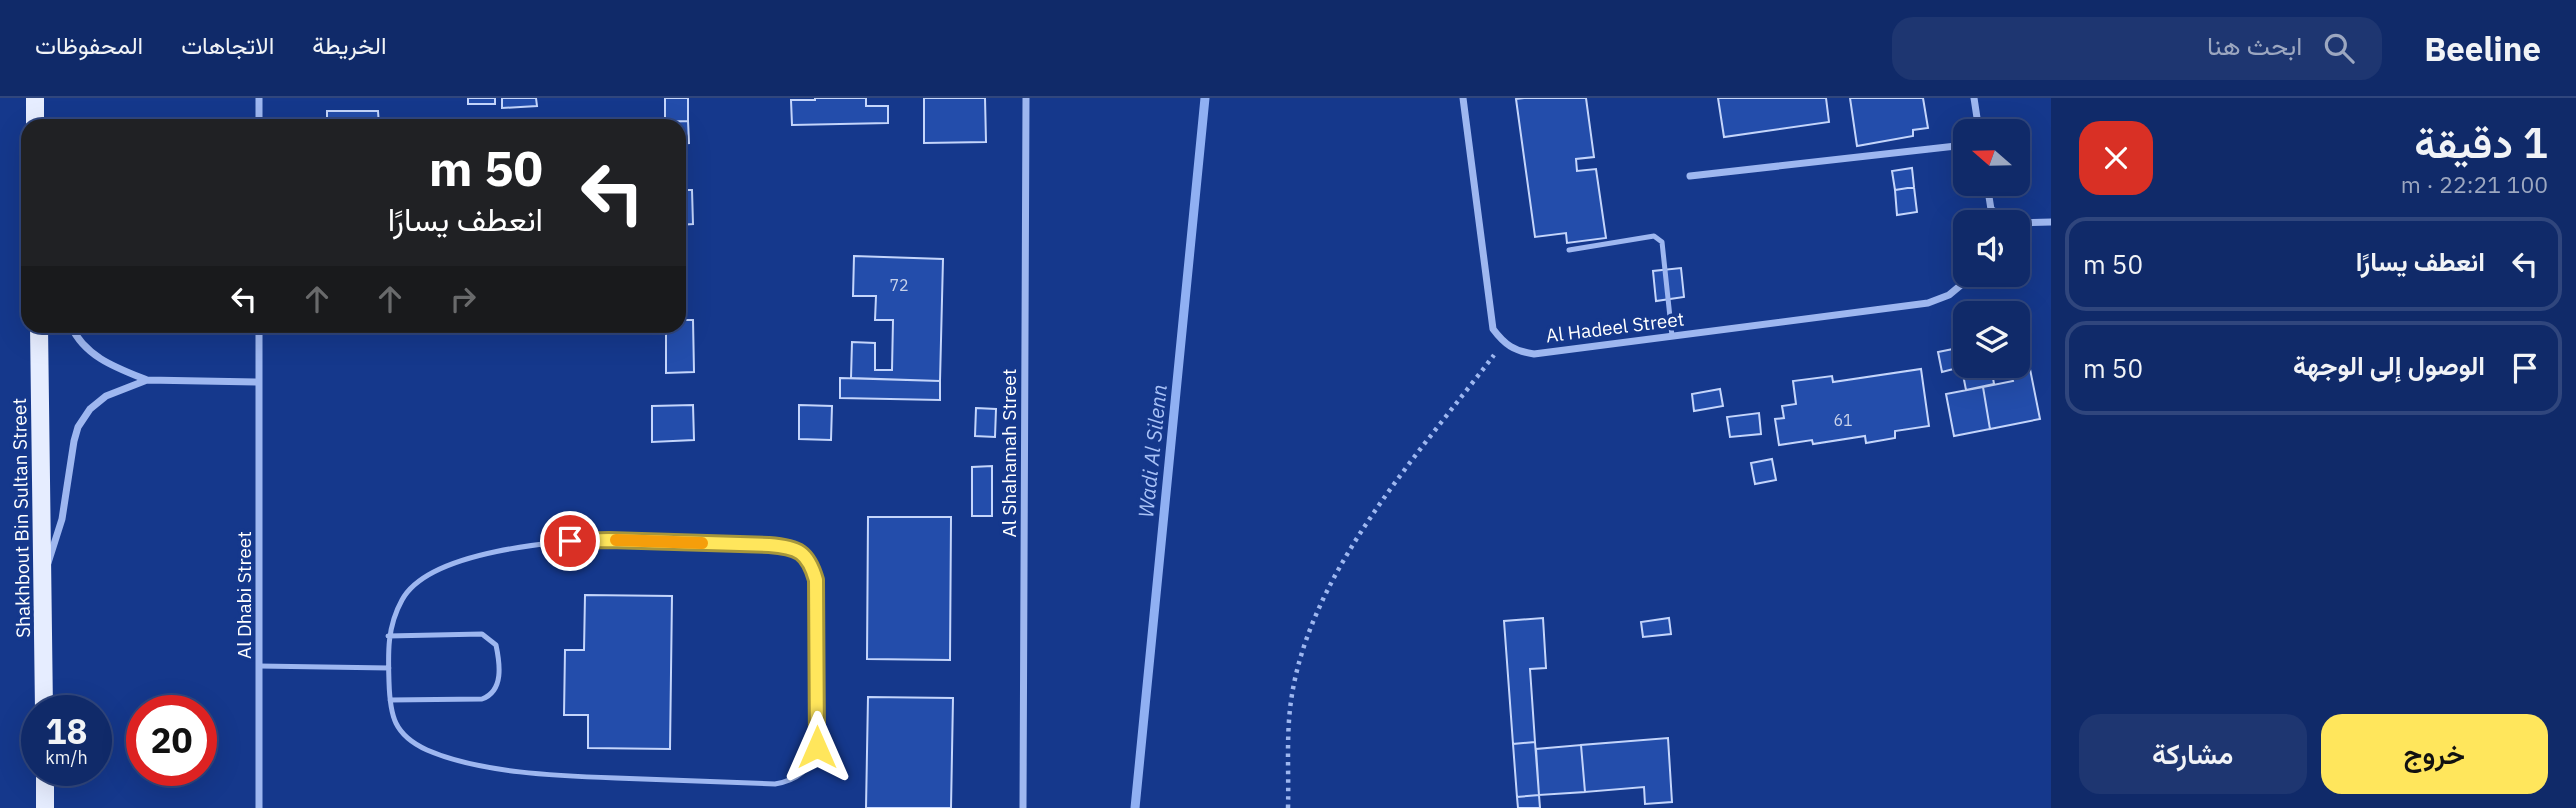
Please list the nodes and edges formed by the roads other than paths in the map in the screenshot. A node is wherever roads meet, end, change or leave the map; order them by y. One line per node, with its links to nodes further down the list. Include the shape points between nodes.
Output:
1 (35, 98): 6 (main road)
2 (259, 98): 7 (street)
3 (1026, 98): 32 (street, Al Shahamah Street)
4 (1463, 98): 20 (street, Al Hadeel Street, via 1493,329 1503,343 1534,354)
5 (1974, 98): 8 (street)
6 (36, 119)
7 (259, 119)
8 (1977, 119)
9 (1953, 146): 10 (street)
10 (1690, 176)
11 (1989, 196): 12 (street)
12 (1992, 209)
13 (2051, 222): 14 (street)
14 (2030, 223)
15 (1569, 250): 20 (lane, via 1654,236 1662,242)
16 (1959, 287): 20 (street, Al Hadeel Street, via 1927,303)
17 (39, 333): 23 (main road, Shakhbout Bin Sultan Street)
18 (76, 333): 21 (street, via 104,362)
19 (259, 333): 22 (street, Al Dhabi Street)
20 (1672, 336)
21 (147, 380): 22 (street); 23 (street, via 106,396 78,427 62,519)
22 (259, 382): 25 (street, Al Dhabi Street)
23 (43, 576): 27 (main road, Shakhbout Bin Sultan Street)
24 (388, 636): 26 (lane); 28 (lane, via 482,634 496,645 498,673 496,690 482,699); 28 (lane, via 403,598 432,573 529,545 609,540 787,547 801,552 816,580 817,747 803,774 790,781 574,776 494,768 428,751 410,741 398,729)
25 (259, 666): 26 (lane); 31 (street, Al Dhabi Street)
26 (389, 668): 28 (lane)
27 (44, 695)
28 (390, 700)
29 (44, 786): 30 (main road)
30 (45, 808)
31 (259, 808)
32 (1024, 808)

